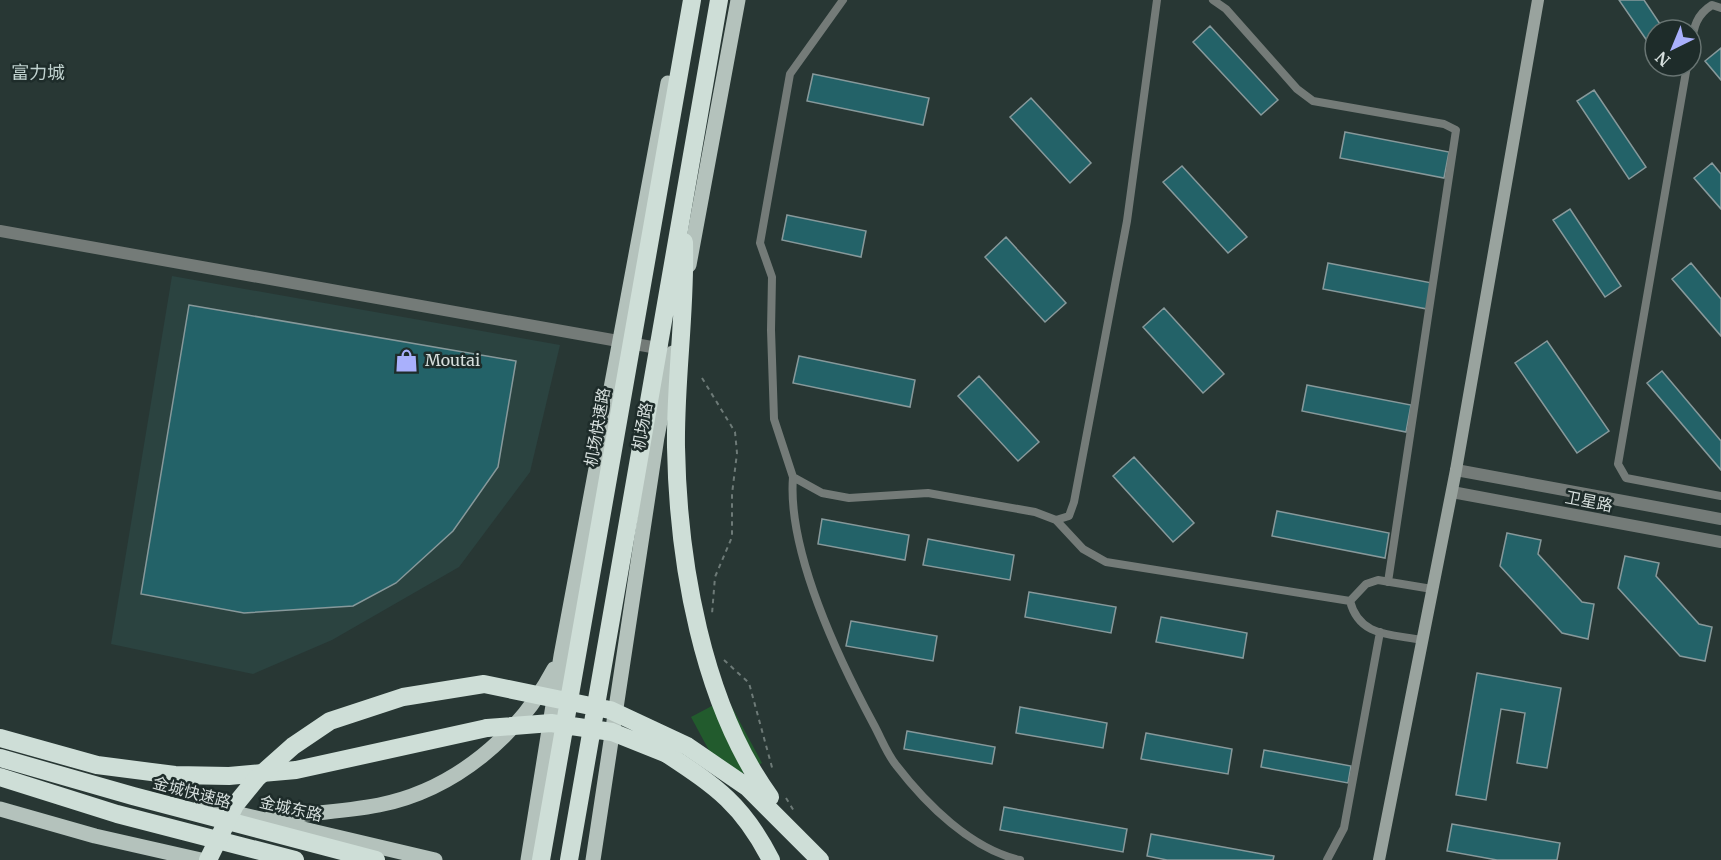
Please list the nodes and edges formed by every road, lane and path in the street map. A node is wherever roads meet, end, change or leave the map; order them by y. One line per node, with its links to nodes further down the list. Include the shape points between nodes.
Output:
1 (684, 0): 14 (main road)
2 (692, 0): 48 (highway, 机场快速路, bridge)
3 (719, 0): 12 (highway, bridge)
4 (738, 0): 15 (main road, 机场路)
5 (843, 0): 18 (lane, via 790,74 760,243 772,277 774,419)
6 (1157, 0): 22 (lane, via 1126,222 1074,502 1069,516)
7 (1213, 0): 24 (lane, via 1313,101 1444,124 1456,130)
8 (1538, 0): 17 (street)
9 (1721, 8): 10 (lane, via 1712,6)
10 (1698, 18)
11 (1685, 78): 20 (lane, via 1618,464 1626,478)
12 (683, 201): 41 (highway, bridge, via 685,288 676,445 681,514 698,627 719,699 752,772); 49 (highway, bridge)
13 (0, 231): 14 (street)
14 (621, 340): 15 (street); 30 (main road)
15 (673, 351): 50 (main road, 机场路)
16 (702, 378): 27 (path, via 735,432 737,453 732,537 715,577)
17 (1456, 470): 19 (street); 21 (street, 卫星路)
18 (794, 477): 22 (lane, via 822,493 849,498 928,493 1035,512); 52 (lane, via 796,534 824,616 860,700 895,764 938,812 978,842)
19 (1452, 492): 23 (street, 卫星路); 25 (street)
20 (1721, 496)
21 (1721, 519)
22 (1056, 520): 26 (lane, via 1083,549 1106,562)
23 (1721, 542)
24 (1388, 582): 25 (lane); 26 (lane, via 1366,584)
25 (1432, 589): 29 (street)
26 (1350, 601): 28 (lane, via 1360,624)
27 (712, 615)
28 (1380, 632): 29 (lane); 53 (lane, via 1344,828)
29 (1422, 640): 54 (street)
30 (561, 656): 40 (main road, via 547,683 509,734 471,765 426,790 382,805); 47 (main road)
31 (721, 657): 36 (path, via 749,683)
32 (0, 738): 51 (highway, bridge, via 97,765 175,775 229,776 318,766 487,728 562,724 612,732 667,754 716,786 754,828)
33 (0, 750): 40 (main road, 金城东路)
34 (0, 758): 45 (highway, 金城快速路)
35 (0, 777): 44 (highway, via 117,814)
36 (776, 778)
37 (784, 796): 39 (path)
38 (0, 809): 42 (main road)
39 (796, 813)
40 (261, 819): 46 (main road, 金城东路)
41 (814, 855): 43 (highway, bridge, via 747,787 687,746 610,710 484,684 404,697 330,721 293,746 257,778 236,805)
42 (201, 860)
43 (208, 860)
44 (295, 860)
45 (375, 860)
46 (435, 860)
47 (528, 860)
48 (540, 860)
49 (569, 860)
50 (593, 860)
51 (771, 860)
52 (1020, 860)
53 (1327, 860)
54 (1379, 860)

